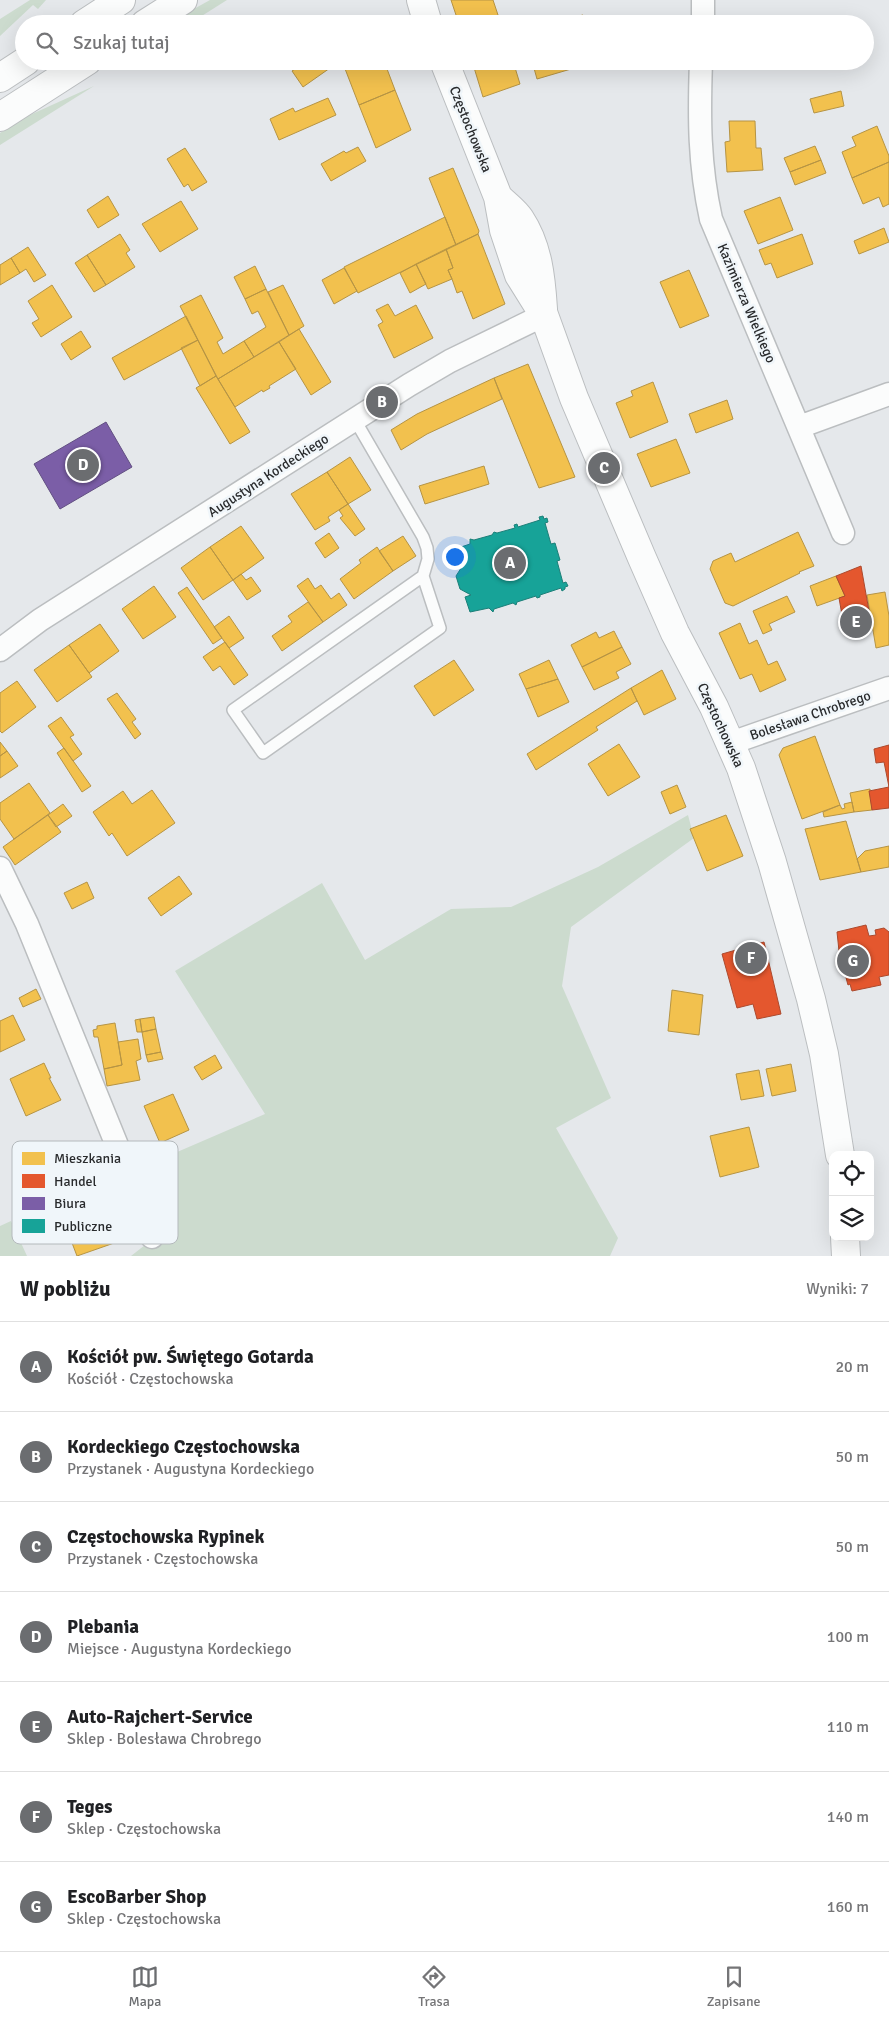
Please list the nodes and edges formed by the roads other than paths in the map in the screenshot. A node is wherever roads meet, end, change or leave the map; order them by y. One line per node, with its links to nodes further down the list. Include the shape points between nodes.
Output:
1 (121, 0): 4 (main road)
2 (183, 0): 5 (main road)
3 (703, 0): 6 (street)
4 (98, 15)
5 (159, 15)
6 (702, 15)
7 (15, 68): 11 (main road)
8 (73, 70): 12 (main road)
9 (448, 70): 13 (main road, Częstochowska, via 498,197 504,230 519,275)
10 (701, 70): 16 (street, Kazimierza Wielkiego, via 700,151 712,219)
11 (0, 78)
12 (0, 117)
13 (544, 315): 15 (street, Augustyna Kordeckiego, via 450,361); 21 (main road, Częstochowska, via 574,398 649,574)
14 (889, 394): 16 (street)
15 (355, 420): 18 (lane, via 423,537 428,559); 19 (street, Augustyna Kordeckiego, via 40,620)
16 (799, 427): 17 (street, Kazimierza Wielkiego)
17 (843, 533)
18 (423, 576): 18 (lane, via 440,628 263,753 233,710)
19 (0, 650)
20 (889, 688): 21 (street, Bolesława Chrobrego)
21 (731, 743): 24 (main road, Częstochowska, via 751,794 811,999 826,1063)
22 (1, 871): 23 (street, via 34,942)
23 (114, 1141)
24 (839, 1151)
25 (845, 1241): 26 (main road)
26 (846, 1256)

